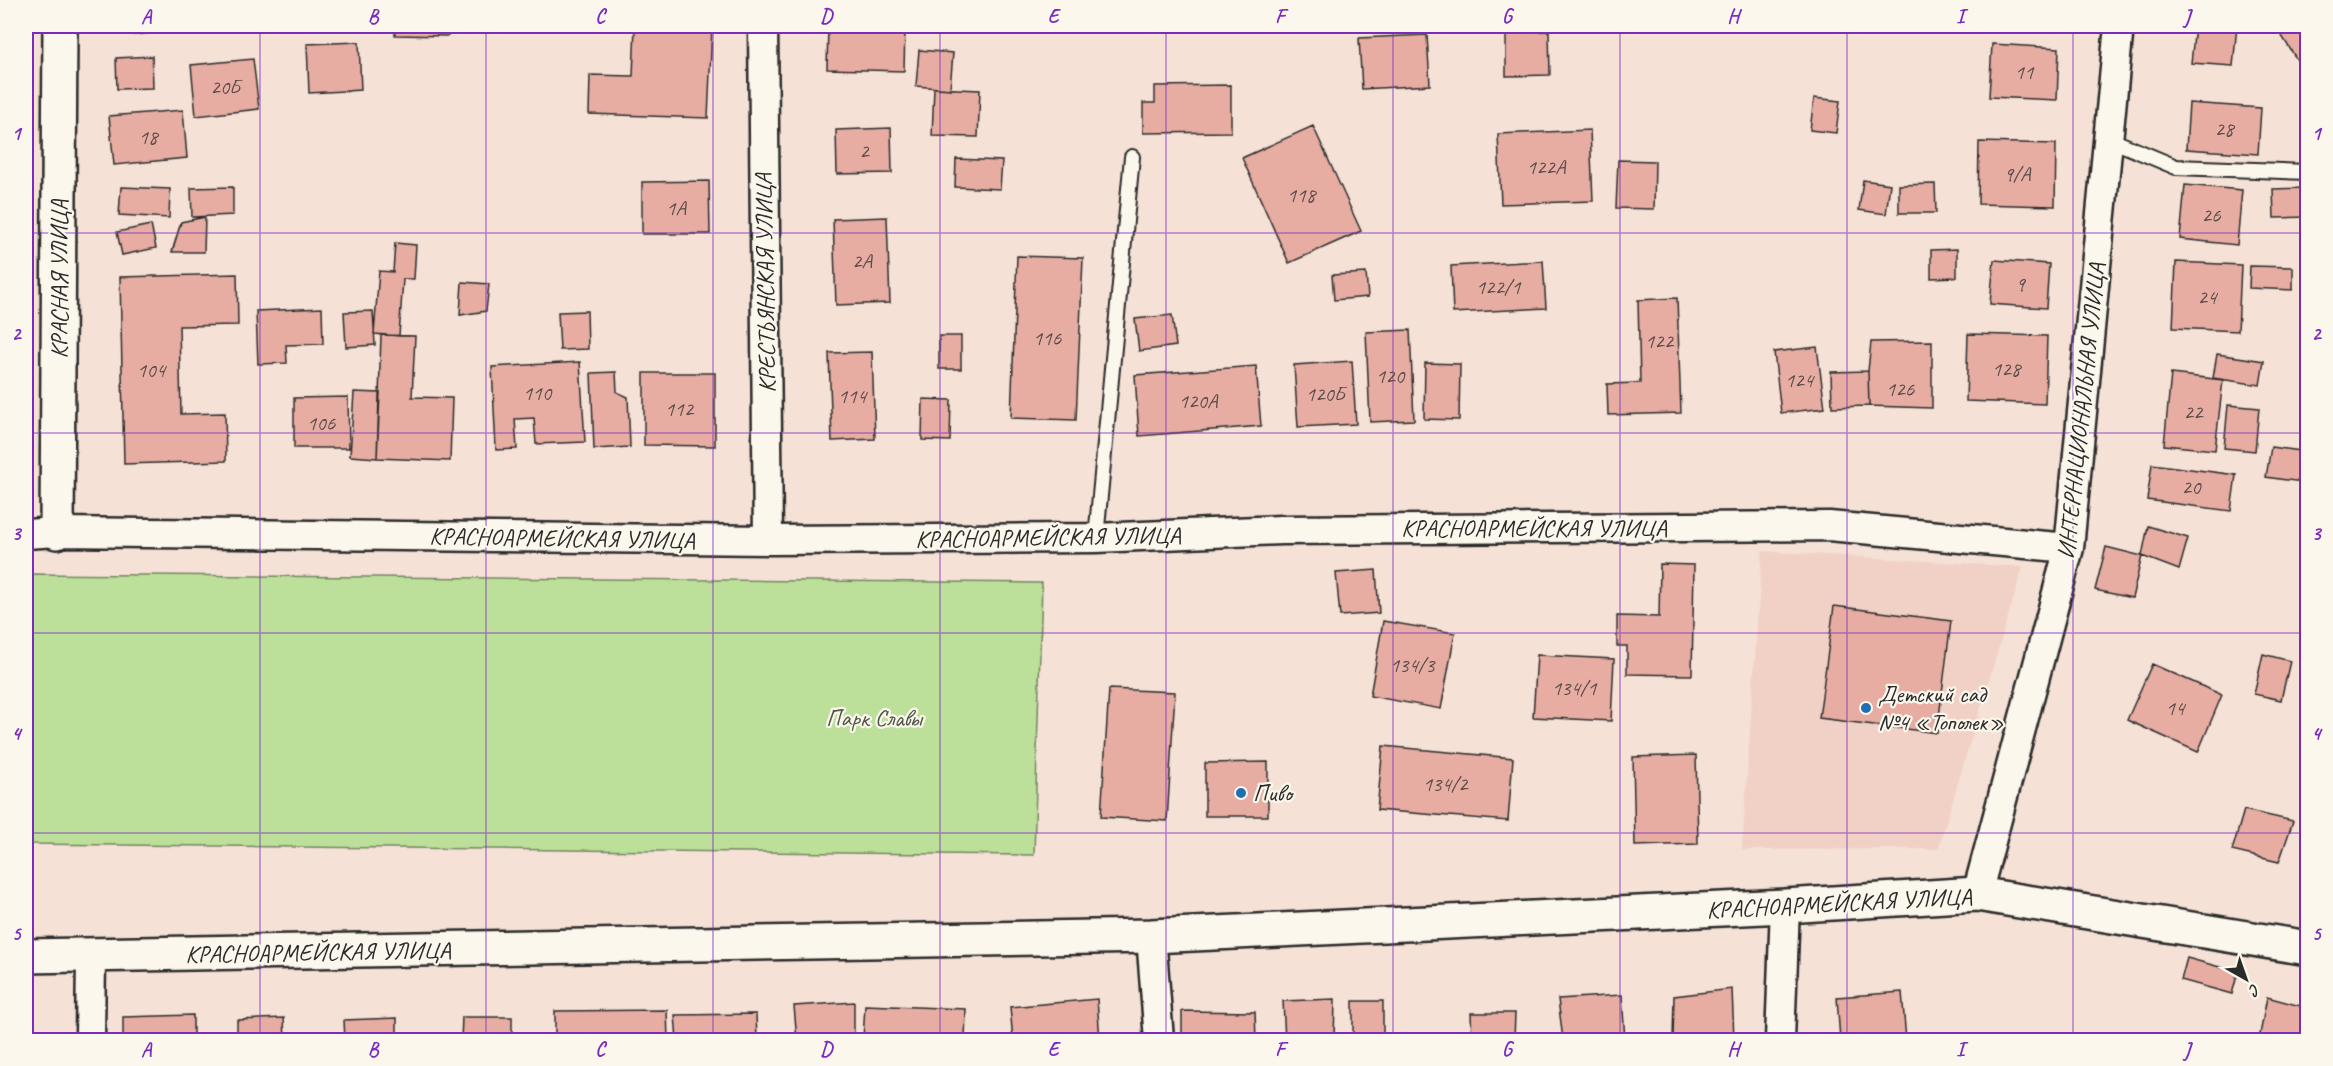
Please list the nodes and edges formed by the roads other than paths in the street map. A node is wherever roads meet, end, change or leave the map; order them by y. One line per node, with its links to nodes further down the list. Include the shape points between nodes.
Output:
1 (60, 26): 7 (main road, КРАСНАЯ УЛИЦА)
2 (763, 26): 9 (street, КРЕСТЬЯНСКАЯ УЛИЦА)
3 (2119, 26): 4 (street, ИНТЕРНАЦИОНАЛЬНАЯ УЛИЦА)
4 (2109, 139): 6 (lane, via 2176,167); 10 (street, ИНТЕРНАЦИОНАЛЬНАЯ УЛИЦА)
5 (1132, 157): 8 (lane)
6 (2307, 172)
7 (41, 533): 9 (street, КРАСНОАРМЕЙСКАЯ УЛИЦА)
8 (1096, 538): 9 (street, КРАСНОАРМЕЙСКАЯ УЛИЦА); 10 (street, КРАСНОАРМЕЙСКАЯ УЛИЦА, via 1281,530 1829,526)
9 (768, 540)
10 (2069, 548): 11 (street, ИНТЕРНАЦИОНАЛЬНАЯ УЛИЦА)
11 (1977, 894): 12 (main road, КРАСНОАРМЕЙСКАЯ УЛИЦА); 14 (main road, КРАСНОАРМЕЙСКАЯ УЛИЦА)
12 (1785, 906): 13 (main road, КРАСНОАРМЕЙСКАЯ УЛИЦА); 19 (street)
13 (1151, 936): 16 (main road, КРАСНОАРМЕЙСКАЯ УЛИЦА); 18 (street)
14 (2307, 948)
15 (26, 956): 16 (main road, КРАСНОАРМЕЙСКАЯ УЛИЦА)
16 (91, 956): 17 (street)
17 (90, 1041)
18 (1159, 1041)
19 (1780, 1041)

